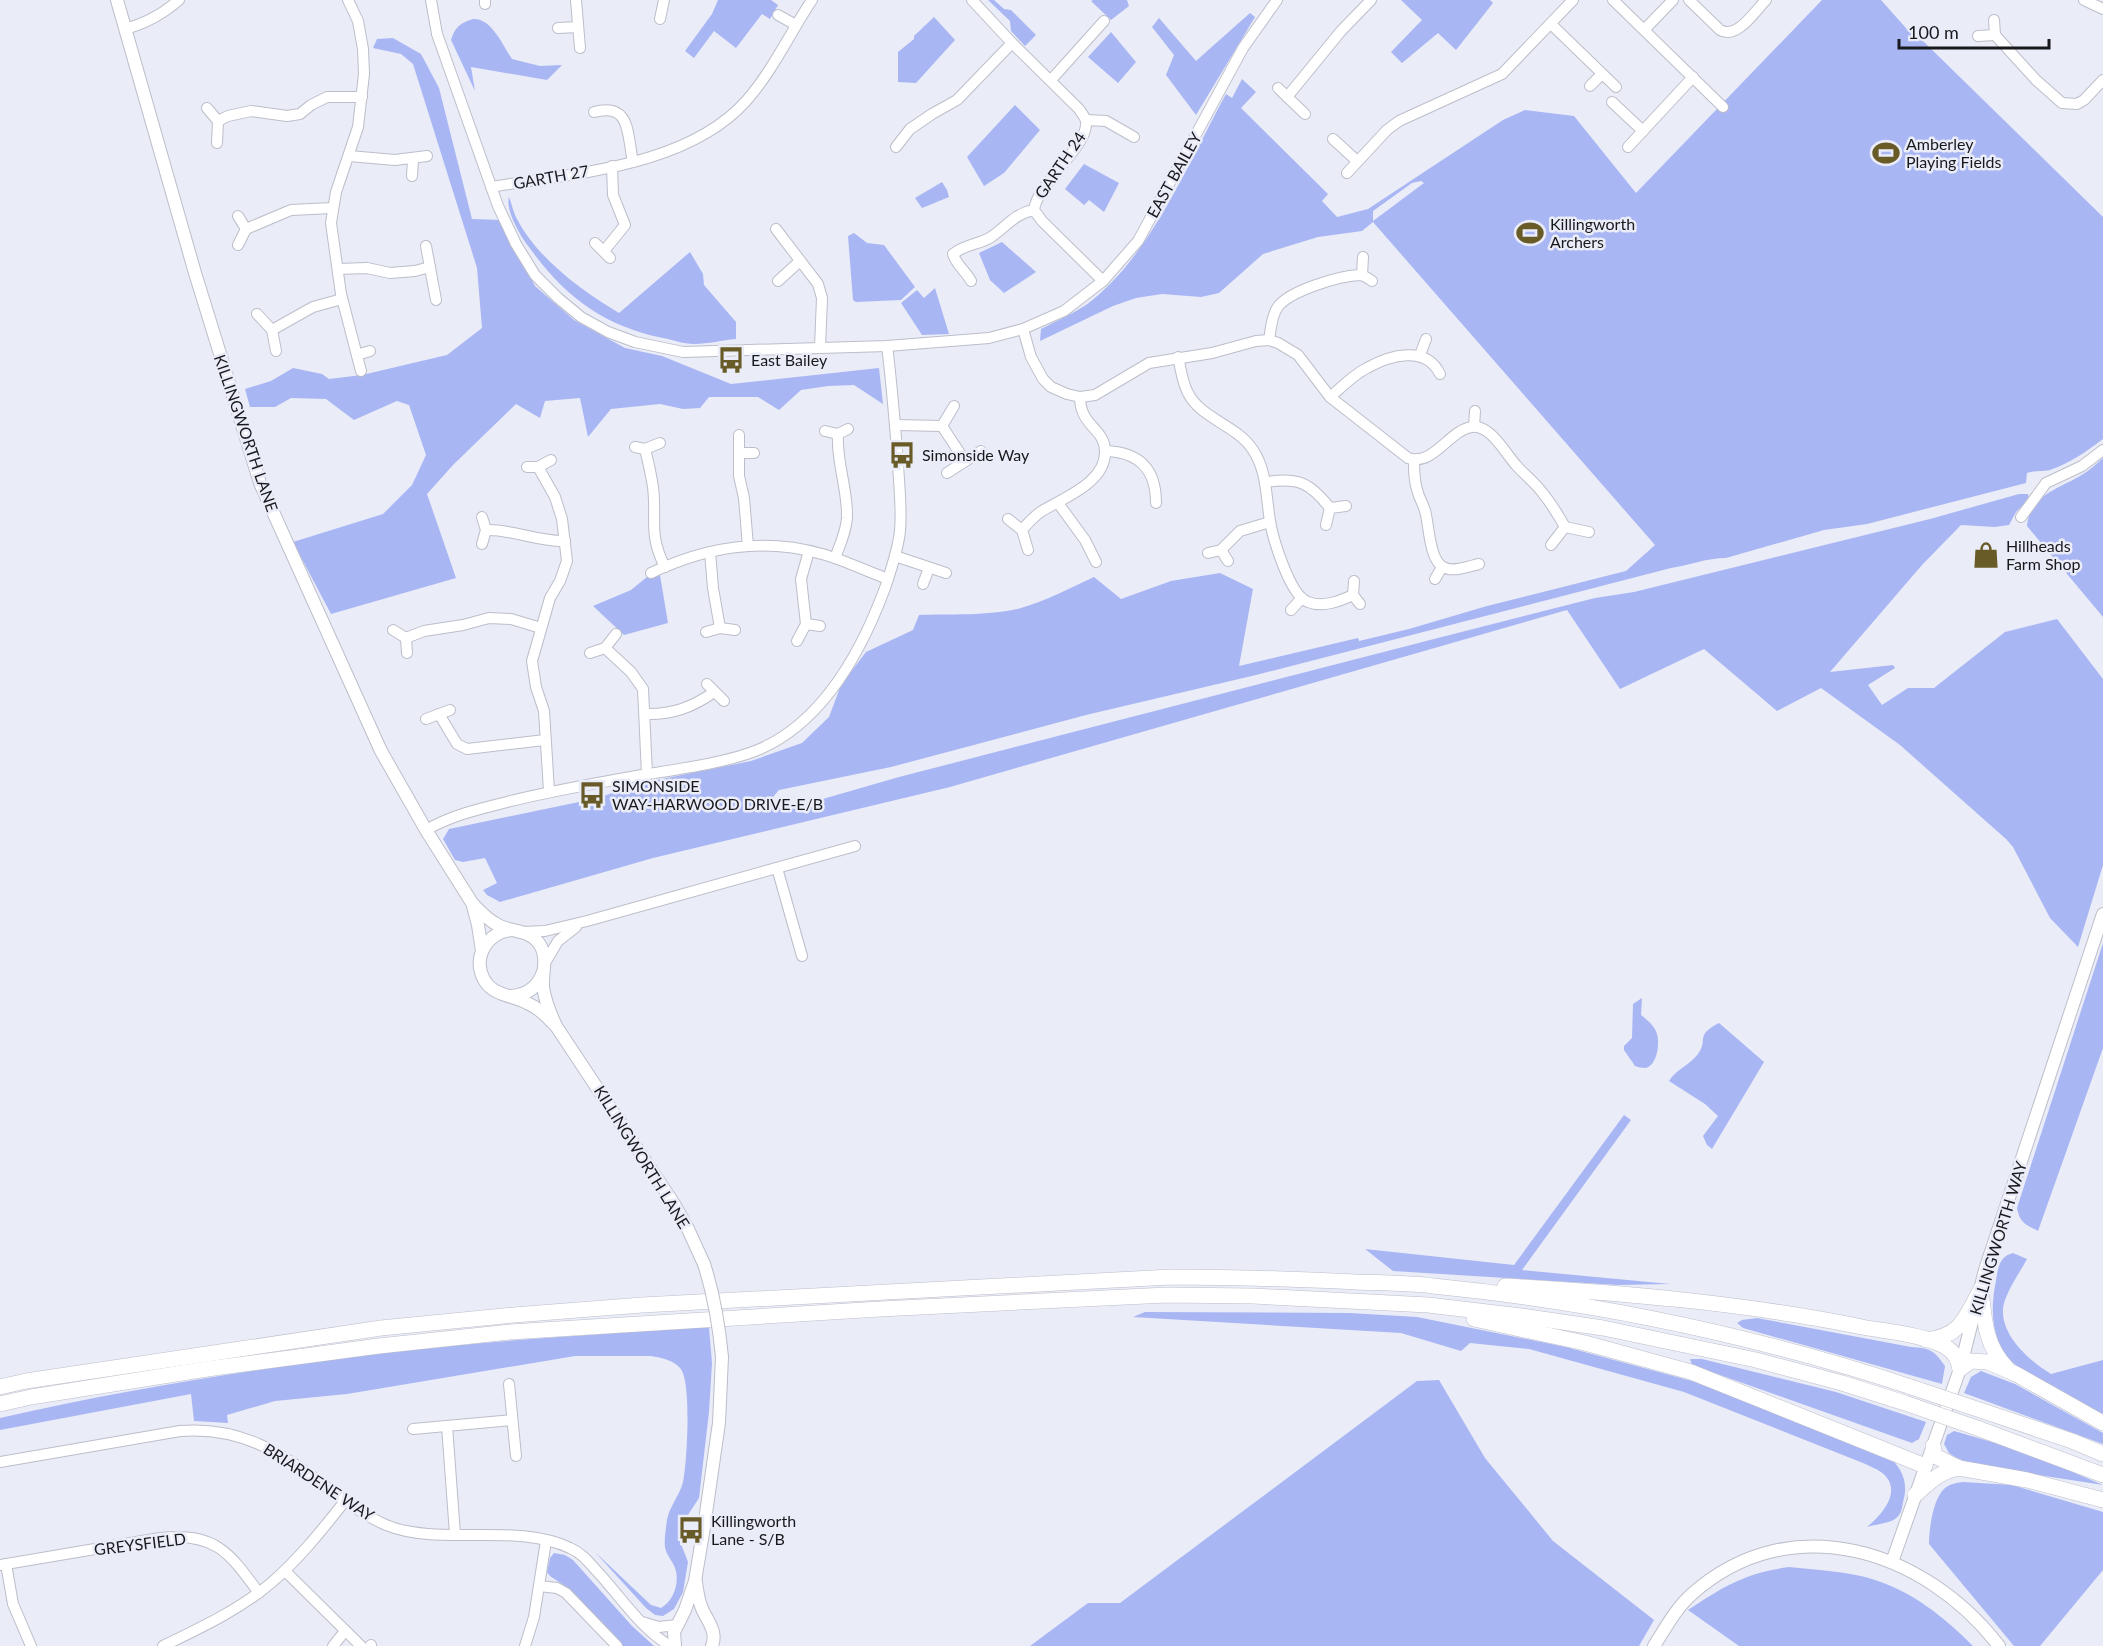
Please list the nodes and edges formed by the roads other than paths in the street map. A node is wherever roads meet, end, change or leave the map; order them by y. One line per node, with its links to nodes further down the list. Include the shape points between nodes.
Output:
1 (117, 0): 28 (main road, KILLINGWORTH LANE)
2 (179, 0): 28 (street)
3 (348, 0): 22 (street)
4 (431, 0): 64 (street, EAST BAILEY, via 437,34)
5 (576, 0): 26 (street)
6 (664, 0): 20 (street)
7 (812, 0): 25 (street, GARTH 27)
8 (972, 0): 32 (street, GARTH 24)
9 (1277, 0): 79 (street, EAST BAILEY, via 1243,48 1137,242)
10 (1371, 0): 42 (street)
11 (1574, 0): 24 (street)
12 (1613, 0): 29 (street)
13 (1673, 0): 29 (street)
14 (1689, 0): 15 (street, via 1726,33 1736,31)
15 (1766, 0)
16 (2084, 0): 17 (street)
17 (2103, 9)
18 (778, 15): 25 (street)
19 (369, 17): 22 (street)
20 (660, 19)
21 (1994, 20): 30 (street)
22 (358, 21): 41 (street, via 363,49)
23 (1104, 21): 36 (street)
24 (1551, 24): 34 (street); 59 (street, via 1502,74 1399,121)
25 (795, 25): 60 (street, GARTH 27, via 756,88 728,117 689,142)
26 (578, 27): 27 (street); 33 (street)
27 (558, 28)
28 (125, 29): 181 (main road, KILLINGWORTH LANE, via 260,483 381,751)
29 (1644, 30): 35 (street)
30 (1995, 35): 31 (street); 37 (street, via 2062,103 2077,104)
31 (1978, 36)
32 (1012, 43): 36 (street, GARTH 24); 54 (street, via 957,100 910,129)
33 (580, 48)
34 (1602, 74): 38 (street); 39 (street)
35 (1693, 78): 44 (street); 50 (street)
36 (1051, 80): 48 (street, GARTH 24)
37 (2103, 80)
38 (1590, 86)
39 (1616, 87)
40 (1278, 88): 42 (street)
41 (362, 97): 49 (street, via 327,97 294,115 251,111); 56 (street)
42 (1287, 97): 47 (street)
43 (1612, 102): 50 (street)
44 (1723, 107)
45 (207, 108): 49 (street)
46 (594, 112): 60 (street, via 615,110 623,116)
47 (1305, 114)
48 (1086, 120): 51 (street, GARTH 24, via 1106,121); 66 (street, GARTH 24, via 1085,131 1035,199)
49 (218, 121): 53 (street)
50 (1643, 131): 55 (street)
51 (1134, 137)
52 (1333, 139): 59 (street)
53 (217, 143)
54 (896, 147)
55 (1628, 147)
56 (349, 156): 58 (street); 65 (street)
57 (427, 156): 58 (street)
58 (413, 159): 63 (street)
59 (1357, 161): 62 (street)
60 (633, 162): 61 (street, GARTH 27)
61 (612, 166): 64 (street, GARTH 27); 70 (street, GARTH 27, via 616,205 625,225 607,254)
62 (1347, 173)
63 (412, 176)
64 (491, 187): 88 (street, EAST BAILEY, via 516,244 535,275 581,317 608,332 683,352)
65 (332, 208): 68 (street, via 291,210); 76 (street)
66 (1034, 210): 78 (street, GARTH 24, via 1025,211 989,238 962,247 953,255); 79 (street, GARTH 24)
67 (238, 216): 68 (street)
68 (246, 229): 71 (street)
69 (776, 229): 74 (street)
70 (595, 243)
71 (238, 245)
72 (426, 246): 75 (street)
73 (1363, 257): 86 (street, via 1367,278 1302,289 1290,295 1276,309)
74 (800, 261): 77 (street); 88 (street, via 818,284 822,298)
75 (430, 267): 76 (street, via 390,273 367,268); 81 (street)
76 (338, 269): 80 (street)
77 (778, 280)
78 (972, 281)
79 (1103, 281): 84 (street, EAST BAILEY, via 1064,311)
80 (342, 299): 83 (street, via 313,307); 91 (street)
81 (436, 300)
82 (257, 314): 83 (street)
83 (272, 330): 89 (street)
84 (1023, 330): 87 (street, EAST BAILEY, via 989,338); 97 (street, via 1043,379 1051,387)
85 (1426, 339): 92 (street)
86 (1269, 340): 93 (street); 96 (street, via 1298,355)
87 (887, 346): 88 (street, EAST BAILEY); 100 (street)
88 (820, 347)
89 (276, 351)
90 (370, 351): 91 (street)
91 (357, 355): 94 (street)
92 (1420, 355): 95 (street, via 1437,366); 96 (street, via 1394,357 1367,368)
93 (1178, 357): 97 (street, via 1149,363 1095,396); 117 (street, via 1188,394 1247,441)
94 (361, 370)
95 (1440, 374)
96 (1330, 397): 112 (street)
97 (1080, 398): 108 (street, via 1080,410 1102,438)
98 (954, 406): 101 (street)
99 (1475, 411): 102 (street)
100 (896, 425): 101 (street); 144 (street, via 901,508)
101 (942, 426): 113 (street)
102 (1474, 426): 112 (street, via 1457,432 1424,458); 129 (street, via 1484,429 1500,444 1554,508)
103 (825, 431): 145 (street, via 843,431 837,449 847,518)
104 (739, 435): 109 (street)
105 (660, 443): 149 (street, via 640,448 653,488 653,533)
106 (2103, 450): 125 (street, via 2046,483)
107 (981, 451): 113 (street)
108 (1105, 451): 118 (street, via 1123,451 1136,458); 120 (street, via 1101,467 1089,483)
109 (739, 453): 110 (street); 137 (street)
110 (754, 453)
111 (551, 460): 115 (street)
112 (1414, 460): 150 (street, via 1417,492 1426,513 1434,553)
113 (965, 461): 116 (street)
114 (526, 467): 115 (street)
115 (538, 467): 134 (street, via 555,497)
116 (946, 473)
117 (1266, 482): 123 (street, via 1307,484); 127 (street)
118 (1156, 486): 119 (street); 121 (street)
119 (1168, 486)
120 (1058, 503): 131 (street); 133 (street)
121 (1156, 503)
122 (1346, 506): 123 (street)
123 (1330, 508): 128 (street)
124 (482, 517): 130 (street)
125 (2021, 517)
126 (1008, 519): 131 (street)
127 (1270, 522): 140 (street, via 1240,531); 158 (street, via 1280,556)
128 (1326, 525)
129 (1565, 527): 132 (street); 136 (street)
130 (486, 530): 134 (street, via 499,529 547,542); 135 (street)
131 (1022, 530): 139 (street)
132 (1589, 532)
133 (1085, 540): 138 (street); 147 (street)
134 (564, 541): 162 (street, via 567,561)
135 (482, 544)
136 (1551, 545)
137 (748, 546): 141 (street, via 771,544); 142 (street)
138 (1075, 546)
139 (1028, 550)
140 (1221, 550): 143 (street); 146 (street)
141 (808, 551): 145 (street); 160 (street, via 801,579)
142 (711, 552): 149 (street); 163 (street, via 712,588)
143 (1208, 553)
144 (895, 556): 151 (street); 154 (street)
145 (835, 558): 154 (street)
146 (1228, 561)
147 (1096, 562)
148 (1479, 564): 150 (street, via 1459,569)
149 (664, 567): 152 (street)
150 (1442, 567): 155 (street)
151 (929, 568): 153 (street); 157 (street)
152 (651, 573)
153 (946, 573)
154 (888, 579): 179 (street, via 850,663 830,692 798,726 759,750)
155 (1435, 579)
156 (1354, 581): 158 (street, via 1356,599 1327,604)
157 (923, 584)
158 (1302, 598): 159 (street)
159 (1291, 610)
160 (806, 624): 161 (street); 169 (street)
161 (820, 626)
162 (541, 628): 168 (street, via 512,619 489,618); 178 (street, via 532,661 544,711)
163 (720, 628): 165 (street); 166 (street)
164 (393, 630): 168 (street)
165 (735, 630)
166 (706, 632)
167 (616, 634): 170 (street)
168 (406, 638): 171 (street)
169 (797, 640)
170 (605, 648): 172 (street); 176 (street, via 638,680 643,689)
171 (407, 653)
172 (590, 653)
173 (724, 701): 176 (street, via 711,688 698,704)
174 (450, 710): 175 (street)
175 (439, 714): 177 (street); 178 (street, via 457,744 467,749)
176 (645, 714): 179 (street)
177 (426, 719)
178 (545, 740): 180 (street)
179 (647, 774): 180 (street)
180 (549, 791): 181 (street, via 461,813)
181 (426, 830): 184 (main road, KILLINGWORTH LANE)
182 (855, 846): 183 (street)
183 (777, 868): 186 (street); 189 (street)
184 (472, 903): 187 (main road, via 492,922); 188 (main road)
185 (2103, 914): 194 (main road, KILLINGWORTH WAY)
186 (587, 921): 187 (street, via 545,931); 190 (street, via 558,941)
187 (518, 931): 188 (main road, via 495,935); 190 (main road, via 531,936 539,945)
188 (482, 951): 191 (main road, via 480,969 485,981 494,990)
189 (802, 956)
190 (544, 968): 191 (main road, via 531,989); 192 (main road, via 546,999)
191 (510, 996): 192 (main road, via 540,1010)
192 (556, 1026): 221 (main road, KILLINGWORTH LANE, bridge, via 674,1204 712,1287 722,1357 721,1397)
193 (1432, 1286): 196 (highway, via 1598,1291 1744,1306); 200 (highway, via 1170,1277 642,1305 381,1329); 207 (highway, bridge, via 1641,1317 1761,1342 1911,1387)
194 (1981, 1289): 196 (highway, via 1955,1330 1947,1336); 197 (main road, KILLINGWORTH WAY); 198 (highway, via 1990,1344)
195 (1428, 1305): 201 (highway, via 1167,1295 510,1332 219,1368); 210 (highway, via 1458,1316 1585,1343 1691,1372); 212 (highway, bridge, via 1659,1339 1756,1360 1905,1403)
196 (1926, 1340): 197 (highway, via 1955,1354)
197 (1960, 1369): 198 (highway, via 1979,1360); 206 (main road, KILLINGWORTH WAY)
198 (2011, 1372): 203 (highway)
199 (509, 1384): 202 (street)
200 (0, 1387)
201 (0, 1404)
202 (512, 1420): 204 (street); 208 (street)
203 (2103, 1423)
204 (447, 1426): 205 (street); 216 (street)
205 (413, 1429)
206 (1933, 1446): 210 (main road, KILLINGWORTH WAY); 211 (highway, via 1935,1456)
207 (2103, 1455)
208 (516, 1456)
209 (0, 1462): 215 (street, BRIARDENE WAY, via 180,1431 209,1431 263,1445)
210 (1925, 1466): 213 (main road, KILLINGWORTH WAY)
211 (1959, 1467): 213 (highway, via 1938,1474); 214 (highway)
212 (2103, 1475)
213 (1915, 1495): 218 (main road, KILLINGWORTH WAY)
214 (2103, 1500)
215 (345, 1501): 216 (street, BRIARDENE WAY, via 398,1529); 220 (street)
216 (455, 1534): 217 (street, BRIARDENE WAY)
217 (546, 1541): 222 (street); 224 (street, BRIARDENE WAY, via 579,1553)
218 (1892, 1562): 237 (main road, via 1848,1549 1814,1546 1754,1556 1690,1595); 238 (main road, via 1950,1595)
219 (3, 1565): 223 (street, GREYSFIELD, via 160,1538 194,1537 223,1549); 229 (street, via 13,1604)
220 (285, 1570): 223 (street); 227 (street)
221 (695, 1581): 225 (main road); 226 (main road)
222 (539, 1586): 232 (street); 233 (street, via 566,1593)
223 (258, 1593): 230 (street)
224 (642, 1622): 225 (street, via 659,1627); 234 (street, BRIARDENE WAY)
225 (678, 1623): 226 (main road, via 693,1616); 235 (main road, via 673,1635)
226 (709, 1623): 236 (main road, via 714,1633)
227 (345, 1631): 228 (street); 231 (street)
228 (367, 1645)
229 (31, 1646)
230 (163, 1646)
231 (333, 1646)
232 (525, 1646)
233 (617, 1646)
234 (670, 1646)
235 (675, 1646)
236 (712, 1646)
237 (1654, 1646)
238 (1999, 1646)

